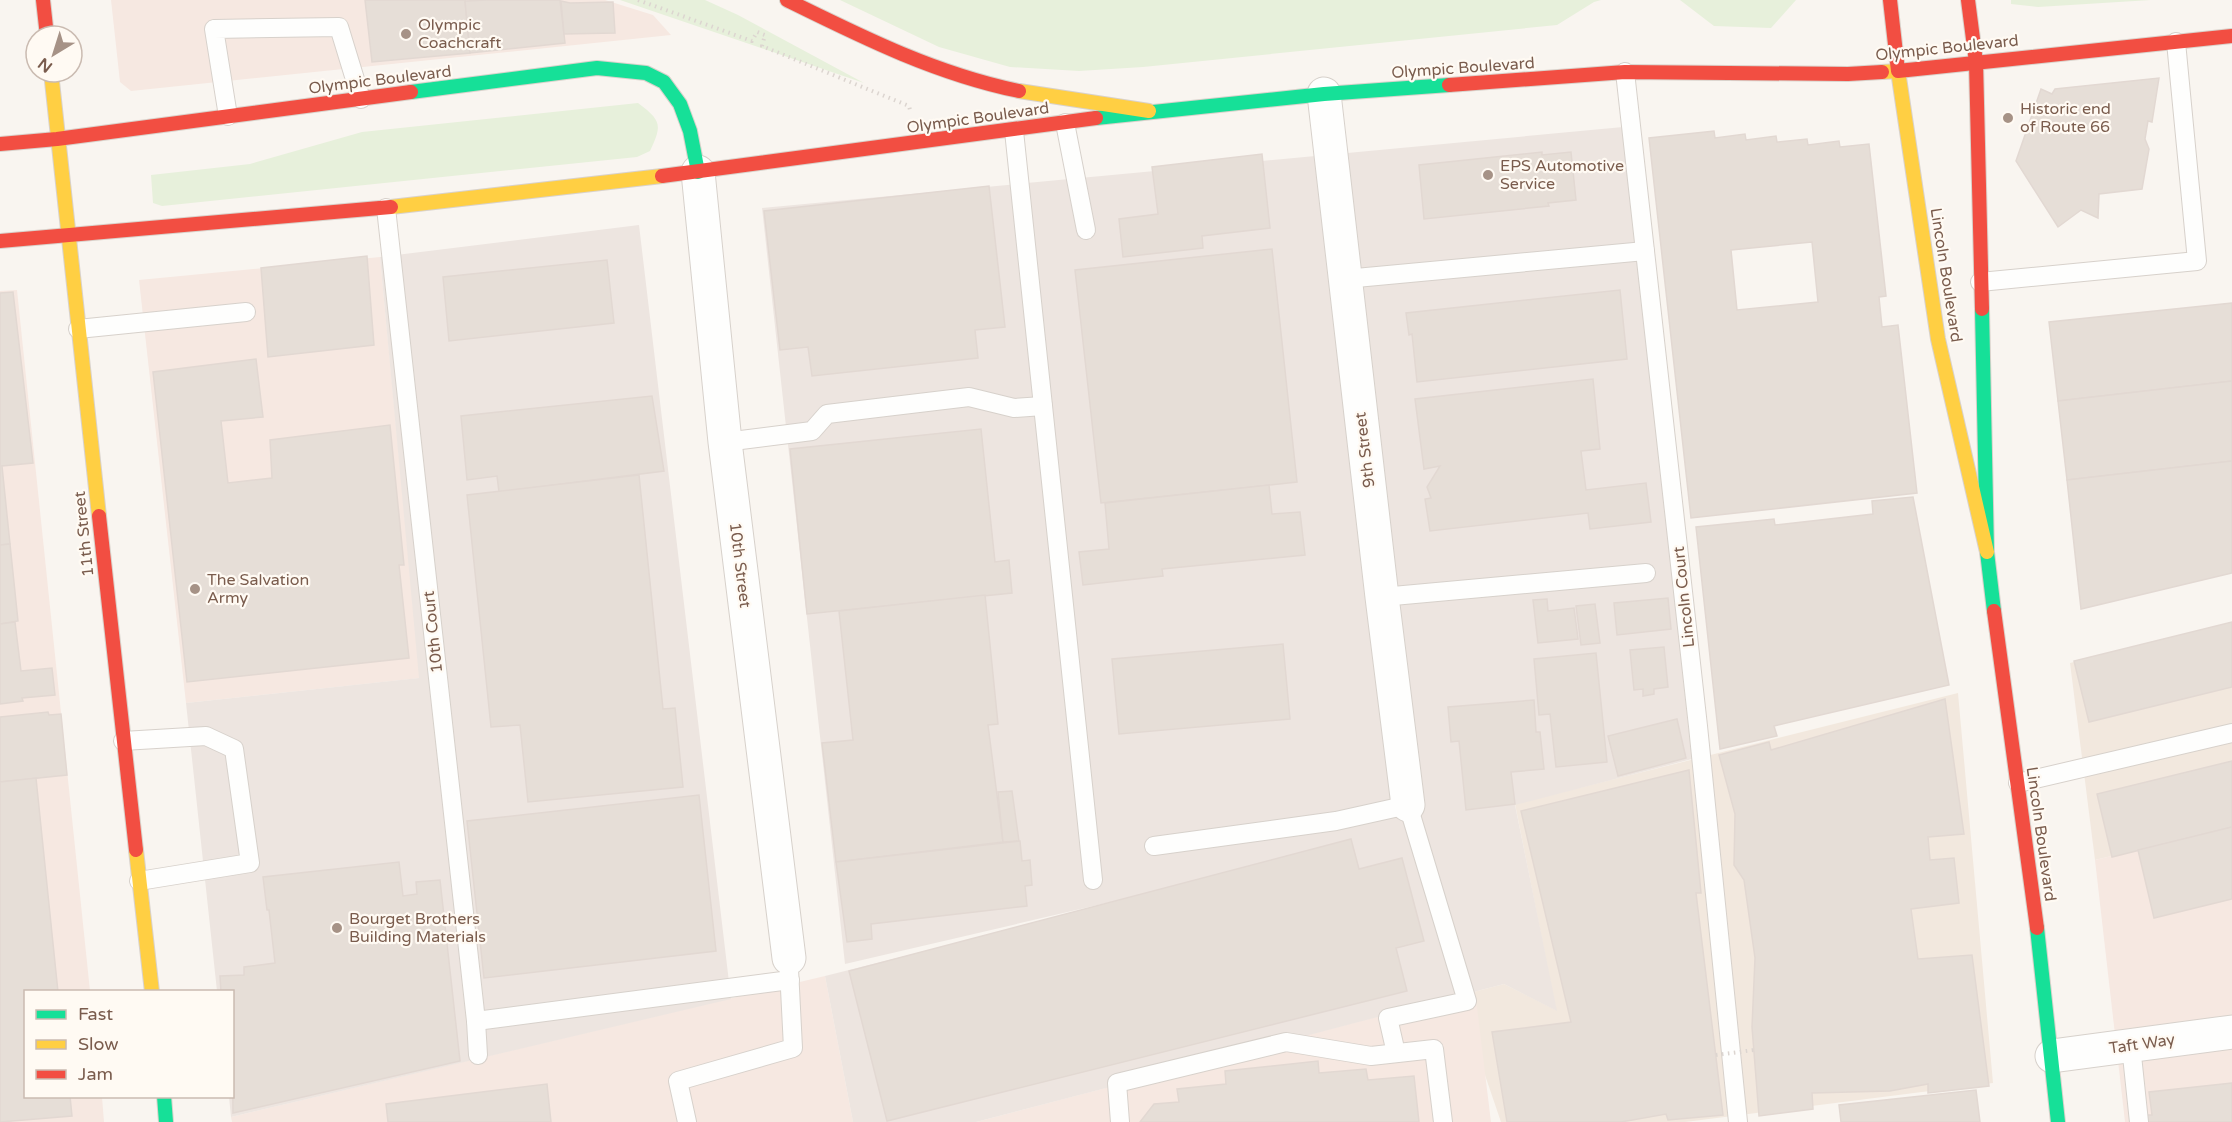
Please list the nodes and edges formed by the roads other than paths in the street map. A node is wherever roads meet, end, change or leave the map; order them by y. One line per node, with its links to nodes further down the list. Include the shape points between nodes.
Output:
1 (44, 0): 5 (main road)
2 (787, 0): 14 (main road, via 879,45 968,78 1038,95)
3 (1890, 0): 9 (main road, Lincoln Boulevard)
4 (1968, 0): 8 (main road, Lincoln Boulevard)
5 (46, 24)
6 (2232, 36): 7 (main road, Olympic Boulevard)
7 (2176, 42): 8 (main road, Olympic Boulevard); 27 (lane, via 2197,261)
8 (1976, 62): 9 (main road, Olympic Boulevard); 27 (main road, Lincoln Boulevard)
9 (1898, 71): 10 (main road, Olympic Boulevard); 32 (main road, Lincoln Boulevard, via 1938,339)
10 (1625, 72): 12 (main road, Olympic Boulevard); 25 (lane, Lincoln Court)
11 (52, 84): 18 (main road, 11th Street)
12 (1324, 94): 14 (main road, Olympic Boulevard); 26 (street, 9th Street)
13 (361, 99): 15 (main road, Olympic Boulevard); 15 (lane, via 339,27 214,29); 20 (main road, Olympic Boulevard, via 597,68 653,75 673,91 685,115)
14 (1149, 111): 16 (main road, Olympic Boulevard)
15 (228, 116): 18 (main road, Olympic Boulevard)
16 (1065, 123): 17 (main road, Olympic Boulevard); 22 (lane)
17 (1014, 131): 20 (main road, Olympic Boulevard); 30 (lane)
18 (57, 139): 19 (main road, Olympic Boulevard); 23 (main road, 11th Street)
19 (0, 144)
20 (698, 172): 21 (main road, Olympic Boulevard); 31 (street, 10th Street)
21 (386, 208): 23 (main road, Olympic Boulevard); 44 (lane, 10th Court)
22 (1086, 230)
23 (68, 234): 24 (main road, Olympic Boulevard); 29 (main road, 11th Street)
24 (0, 241)
25 (1645, 250): 26 (lane); 55 (lane, Lincoln Court)
26 (1345, 279): 34 (street, 9th Street)
27 (1980, 282): 32 (main road, Lincoln Boulevard)
28 (246, 312): 29 (lane)
29 (78, 329): 36 (main road, 11th Street)
30 (1043, 406): 31 (lane, via 1014,408 969,397 827,414 812,431); 40 (lane)
31 (725, 442): 42 (street, 10th Street)
32 (1988, 552): 37 (main road, Lincoln Boulevard)
33 (1646, 573): 34 (lane)
34 (1382, 597): 38 (street, 9th Street)
35 (2232, 733): 37 (lane)
36 (123, 741): 41 (main road, 11th Street); 41 (lane, via 206,736 234,748 250,863)
37 (2018, 783): 49 (main road, Lincoln Boulevard)
38 (1408, 805): 39 (lane, via 1336,821); 47 (lane, via 1467,1001 1388,1018)
39 (1154, 846)
40 (1093, 880)
41 (139, 881): 43 (main road, 11th Street)
42 (789, 969): 44 (lane); 52 (lane, via 793,1048 678,1081)
43 (152, 990)
44 (476, 1021): 48 (lane, 10th Court)
45 (2232, 1032): 46 (street, Taft Way)
46 (2131, 1046): 49 (street, Taft Way); 57 (lane)
47 (1396, 1053): 53 (lane, via 1371,1056 1286,1042 1128,1080 1117,1083); 54 (lane, via 1434,1049)
48 (478, 1055)
49 (2052, 1056): 56 (main road, Lincoln Boulevard)
50 (164, 1098): 51 (main road)
51 (160, 1121)
52 (687, 1122)
53 (1120, 1122)
54 (1443, 1122)
55 (1738, 1122)
56 (2058, 1122)
57 (2139, 1122)

